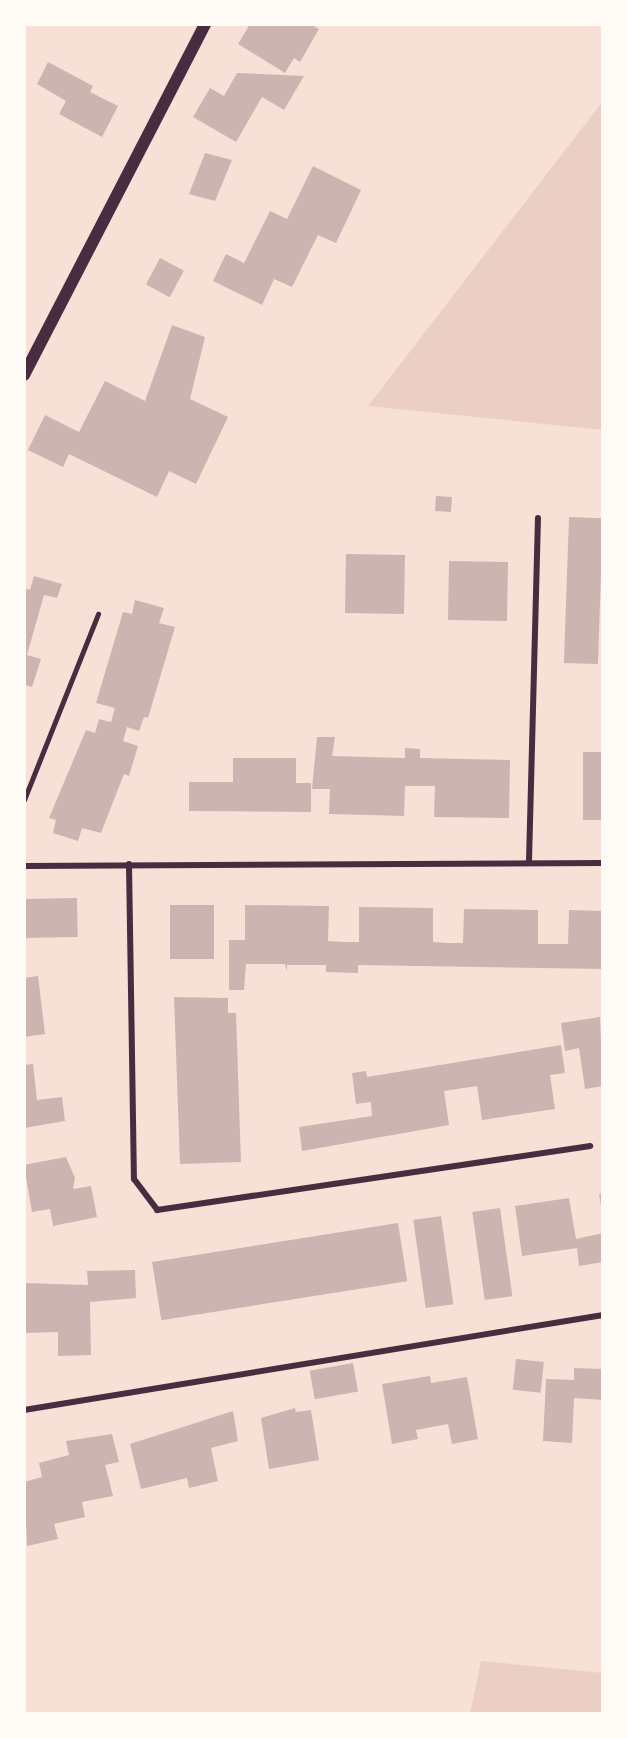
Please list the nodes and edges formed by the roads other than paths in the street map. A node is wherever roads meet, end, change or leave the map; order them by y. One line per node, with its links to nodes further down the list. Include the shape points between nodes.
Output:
1 (205, 24): 2 (main road)
2 (24, 375)
3 (538, 518): 6 (street)
4 (98, 614): 5 (lane)
5 (24, 800)
6 (529, 861): 7 (street); 8 (street)
7 (603, 863)
8 (129, 864): 9 (street); 10 (street, via 134,1179 157,1210)
9 (24, 866)
10 (590, 1146)
11 (603, 1315): 12 (street)
12 (24, 1410)

